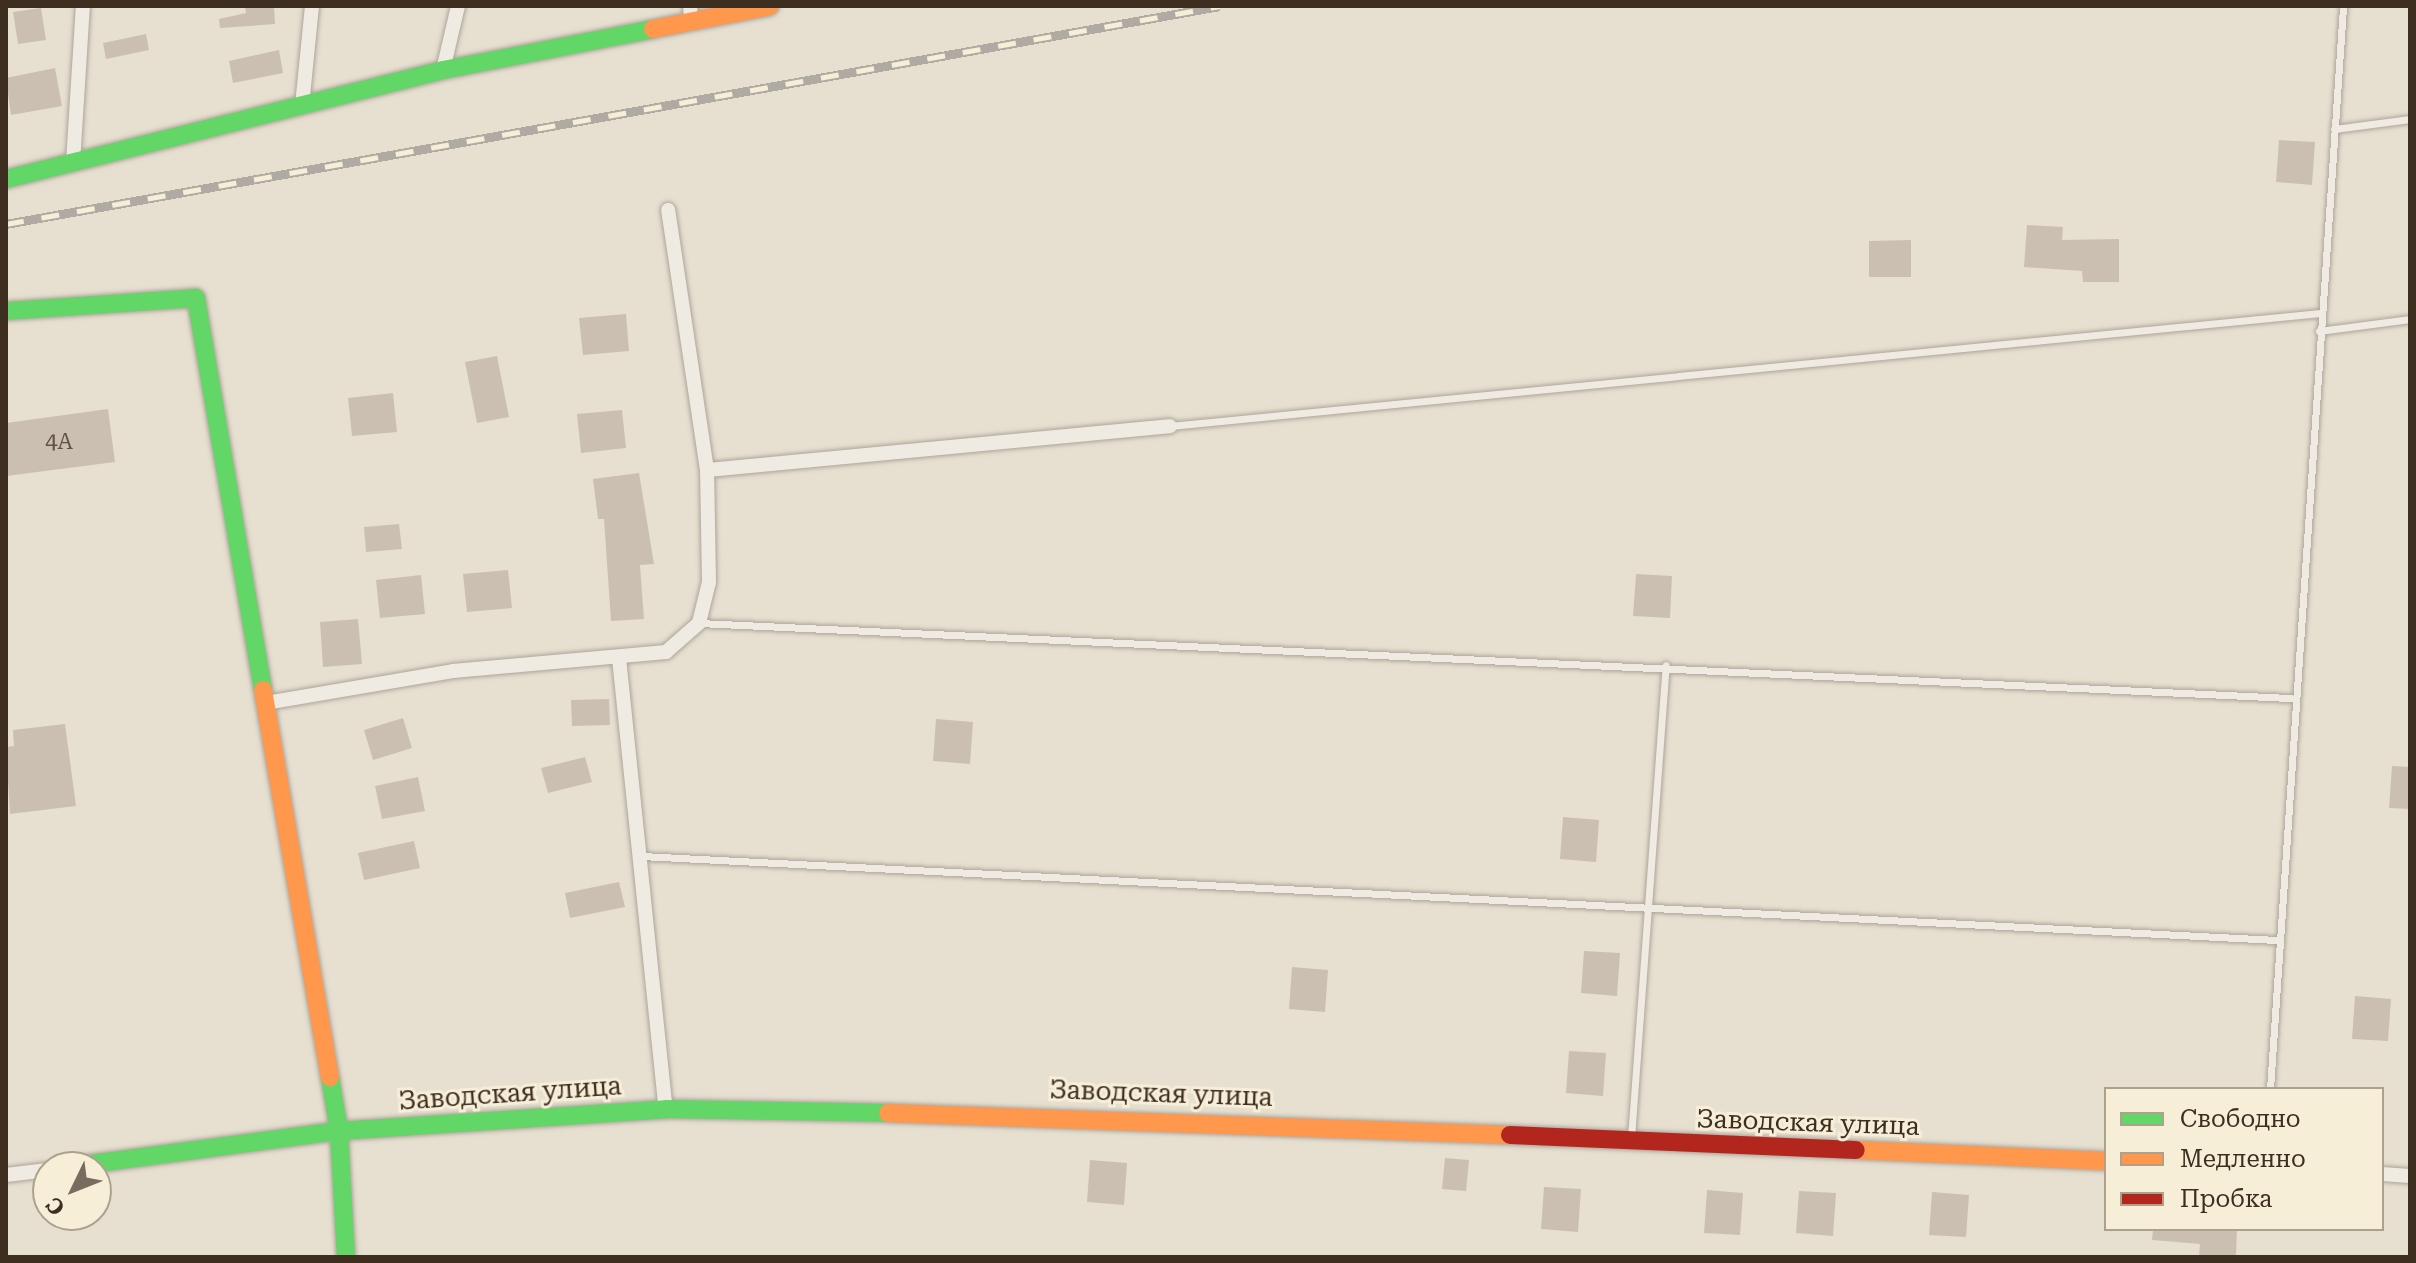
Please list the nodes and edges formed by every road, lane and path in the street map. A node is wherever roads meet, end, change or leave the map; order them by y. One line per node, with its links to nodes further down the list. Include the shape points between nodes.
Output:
1 (83, 6): 11 (street)
2 (312, 6): 8 (street)
3 (458, 6): 7 (street)
4 (770, 6): 6 (street)
5 (2343, 6): 10 (lane)
6 (691, 12): 7 (street)
7 (443, 70): 8 (street)
8 (302, 106): 11 (street)
9 (2410, 119): 10 (lane)
10 (2334, 129): 15 (lane)
11 (73, 163): 12 (street)
12 (6, 179)
13 (668, 210): 19 (street)
14 (6, 311): 24 (street, via 196,298)
15 (2320, 313): 17 (lane); 18 (lane)
16 (2410, 319): 17 (lane)
17 (2319, 331): 23 (lane)
18 (1170, 426): 19 (street)
19 (707, 470): 20 (street, via 709,582)
20 (699, 623): 21 (street, via 666,652); 22 (lane)
21 (619, 658): 24 (street, via 453,671); 25 (street)
22 (1666, 665): 23 (lane); 26 (lane)
23 (2291, 698): 27 (lane)
24 (266, 703): 30 (street)
25 (641, 856): 26 (lane); 29 (street)
26 (1648, 906): 27 (lane); 31 (lane)
27 (2278, 940): 28 (lane)
28 (2270, 1087)
29 (666, 1109): 30 (street, Заводская улица); 31 (street, Заводская улица, via 1091,1116)
30 (339, 1131): 32 (street, Заводская улица); 38 (street)
31 (1630, 1142): 33 (street, Заводская улица)
32 (112, 1161)
33 (2104, 1161)
34 (32, 1172): 36 (street)
35 (2384, 1174): 37 (street)
36 (6, 1175)
37 (2410, 1176)
38 (346, 1257)

